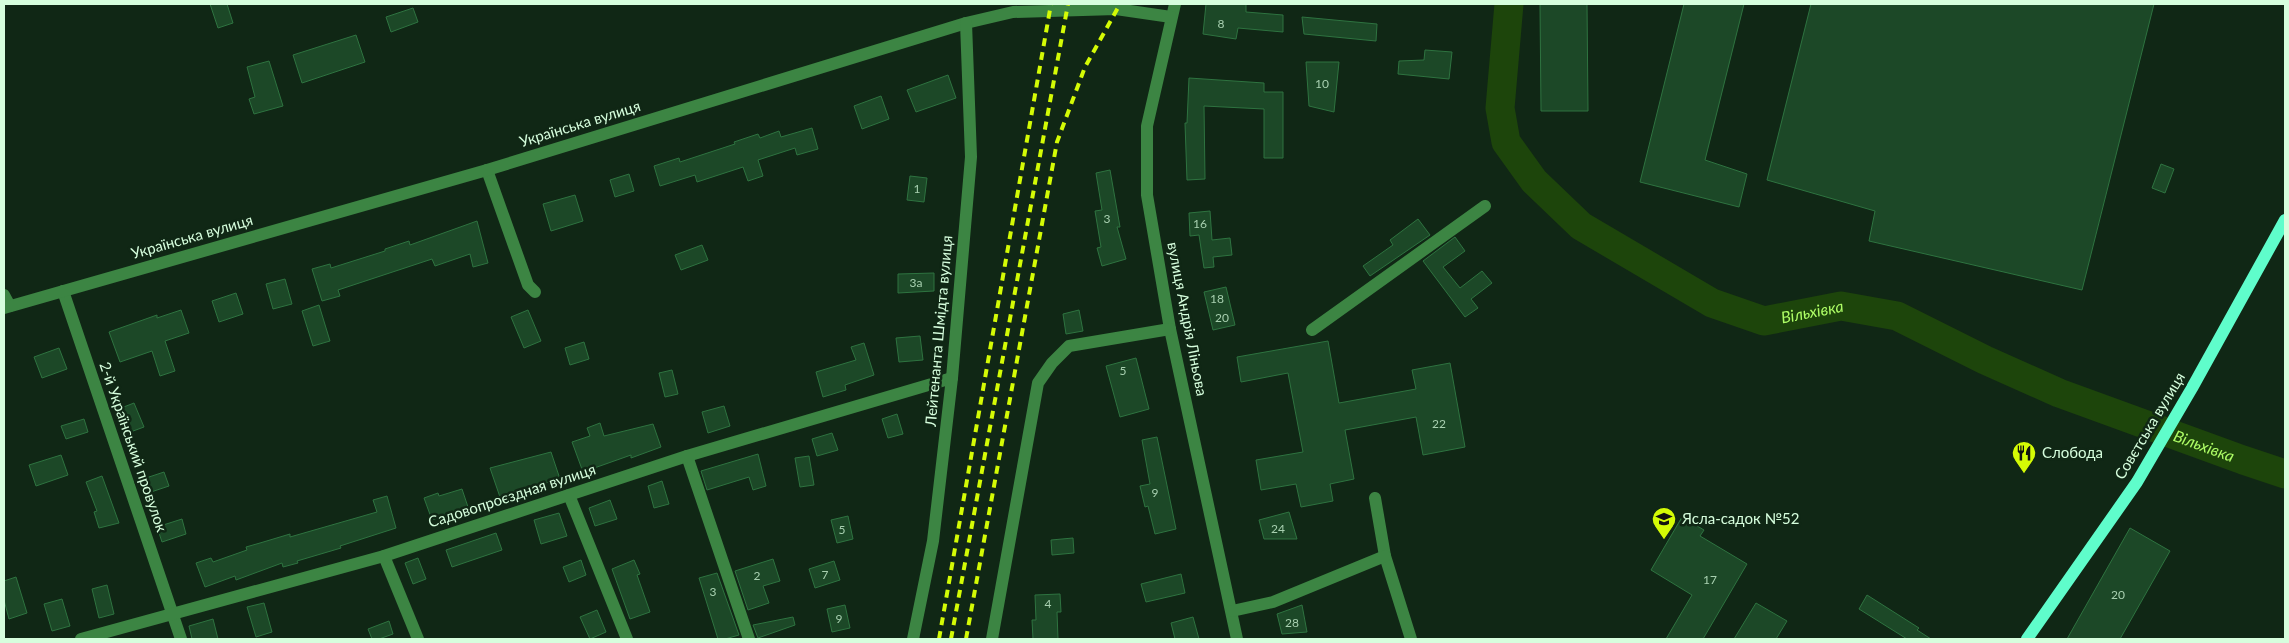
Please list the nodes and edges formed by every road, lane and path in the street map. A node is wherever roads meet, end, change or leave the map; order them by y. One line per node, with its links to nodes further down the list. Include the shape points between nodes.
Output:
1 (1175, 4): 2 (street, вулиця Андрія Ліньова)
2 (1171, 17): 3 (street, Українська вулиця, via 1116,9 1013,12); 10 (street, вулиця Андрія Ліньова, via 1146,126 1147,195)
3 (966, 23): 4 (street, Українська вулиця); 12 (street, Лейтенанта Шмідта вулиця, via 971,157)
4 (487, 170): 7 (street, Українська вулиця); 8 (street, via 528,285)
5 (1485, 206): 11 (street)
6 (2285, 220): 29 (main road, Совєтська вулиця, via 2137,482)
7 (63, 291): 9 (street, Українська вулиця); 19 (street, 2-й Український провулок)
8 (535, 292)
9 (6, 303)
10 (1170, 329): 18 (street, вулиця Андрія Ліньова); 26 (street, via 1069,346 1038,383)
11 (1312, 330)
12 (952, 378): 13 (street, Садовопроєздная вулиця); 25 (street, Лейтенанта Шмідта вулиця, via 933,541)
13 (687, 456): 14 (street, Садовопроєздная вулиця); 24 (street)
14 (569, 495): 16 (street, Садовопроєздная вулиця); 23 (street)
15 (1376, 498): 17 (street)
16 (384, 556): 19 (street, Садовопроєздная вулиця); 22 (street)
17 (1385, 556): 18 (street, via 1273,602); 28 (street)
18 (1232, 611): 27 (street, вулиця Андрія Ліньова)
19 (172, 613): 20 (street, Садовопроєздная вулиця); 21 (street, 2-й Український провулок)
20 (81, 639)
21 (181, 639)
22 (418, 639)
23 (627, 639)
24 (750, 639)
25 (913, 639)
26 (992, 639)
27 (1237, 639)
28 (1411, 639)
29 (2027, 639)

